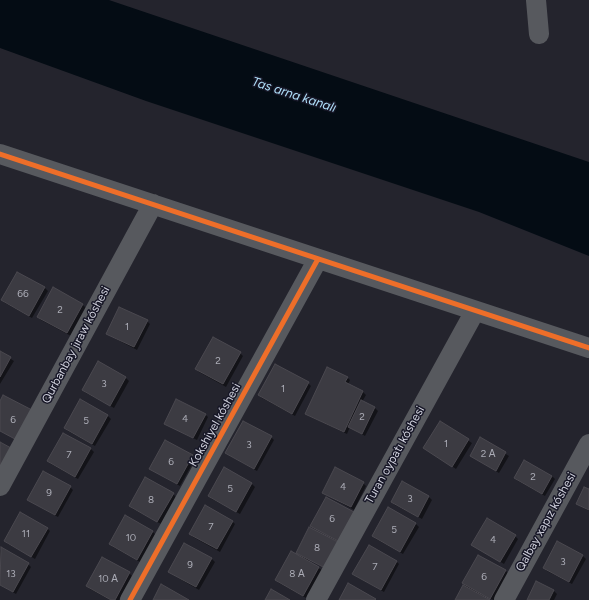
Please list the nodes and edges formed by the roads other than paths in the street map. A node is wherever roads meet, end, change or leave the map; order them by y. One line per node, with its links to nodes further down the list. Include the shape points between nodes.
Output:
1 (536, 0): 2 (street)
2 (539, 34)
3 (0, 155): 4 (street)
4 (153, 204): 5 (street); 9 (street, Qurbanbay jıraw kóshesi)
5 (318, 259): 6 (street); 10 (street, Kokshiyel kóshesi)
6 (475, 311): 7 (street); 11 (street, Turan oypatı kóshesi)
7 (589, 348)
8 (589, 444): 12 (street, Qalbay xapız kóshesi)
9 (0, 486)
10 (130, 600)
11 (316, 600)
12 (504, 600)

